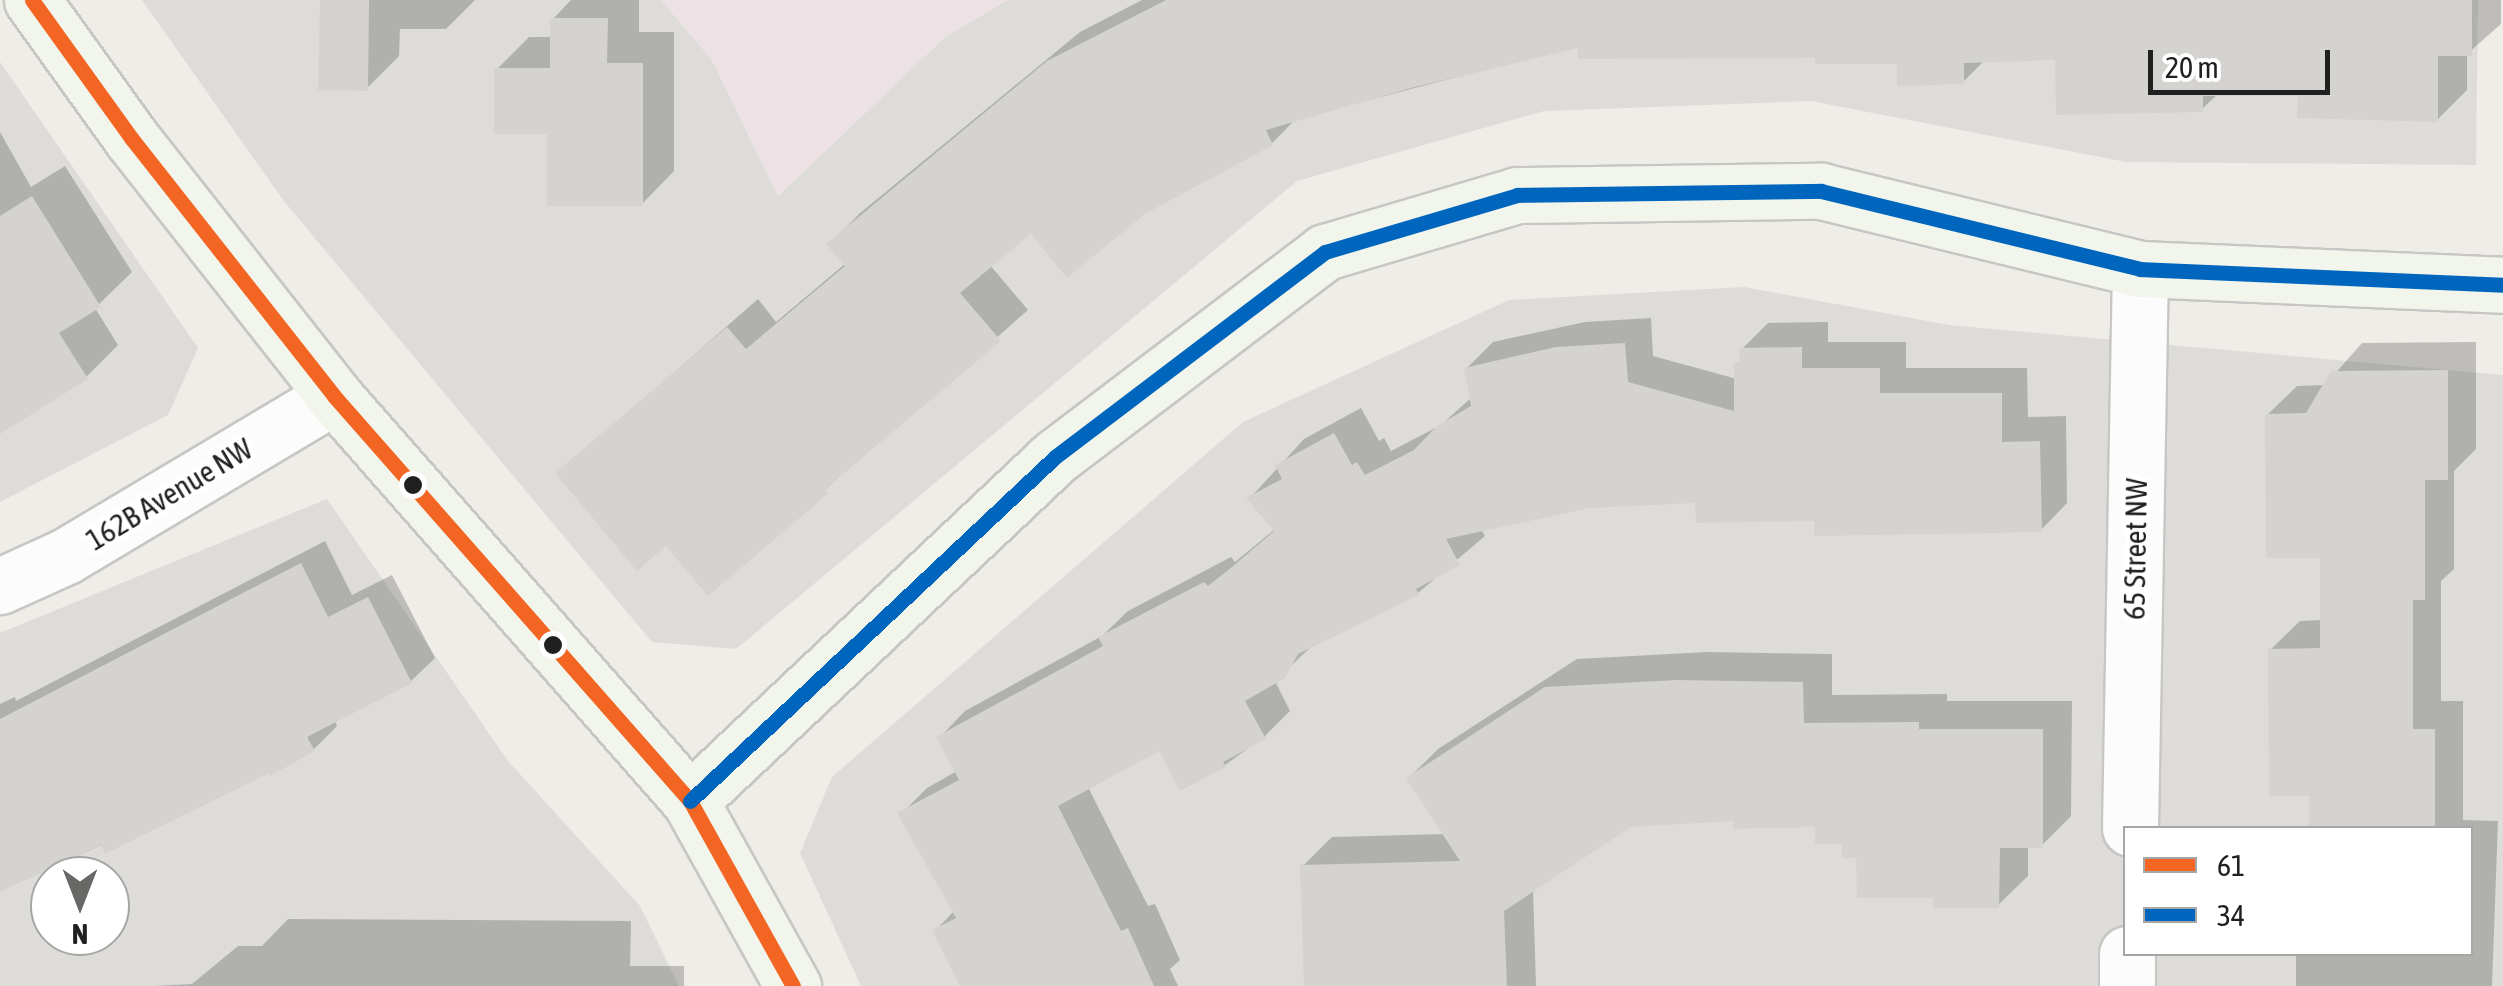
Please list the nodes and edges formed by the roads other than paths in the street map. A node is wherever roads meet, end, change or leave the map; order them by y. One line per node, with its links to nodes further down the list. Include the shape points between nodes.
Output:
1 (32, 0): 4 (street)
2 (2140, 269): 3 (street); 6 (street, via 1821,191 1516,195 1325,252 1055,457); 7 (street, 65 Street NW)
3 (2503, 286)
4 (334, 396): 5 (street, 162B Avenue NW, via 66,556); 6 (street)
5 (0, 586)
6 (690, 801): 9 (street)
7 (2130, 826)
8 (2127, 956): 10 (street)
9 (793, 986)
10 (2126, 986)

